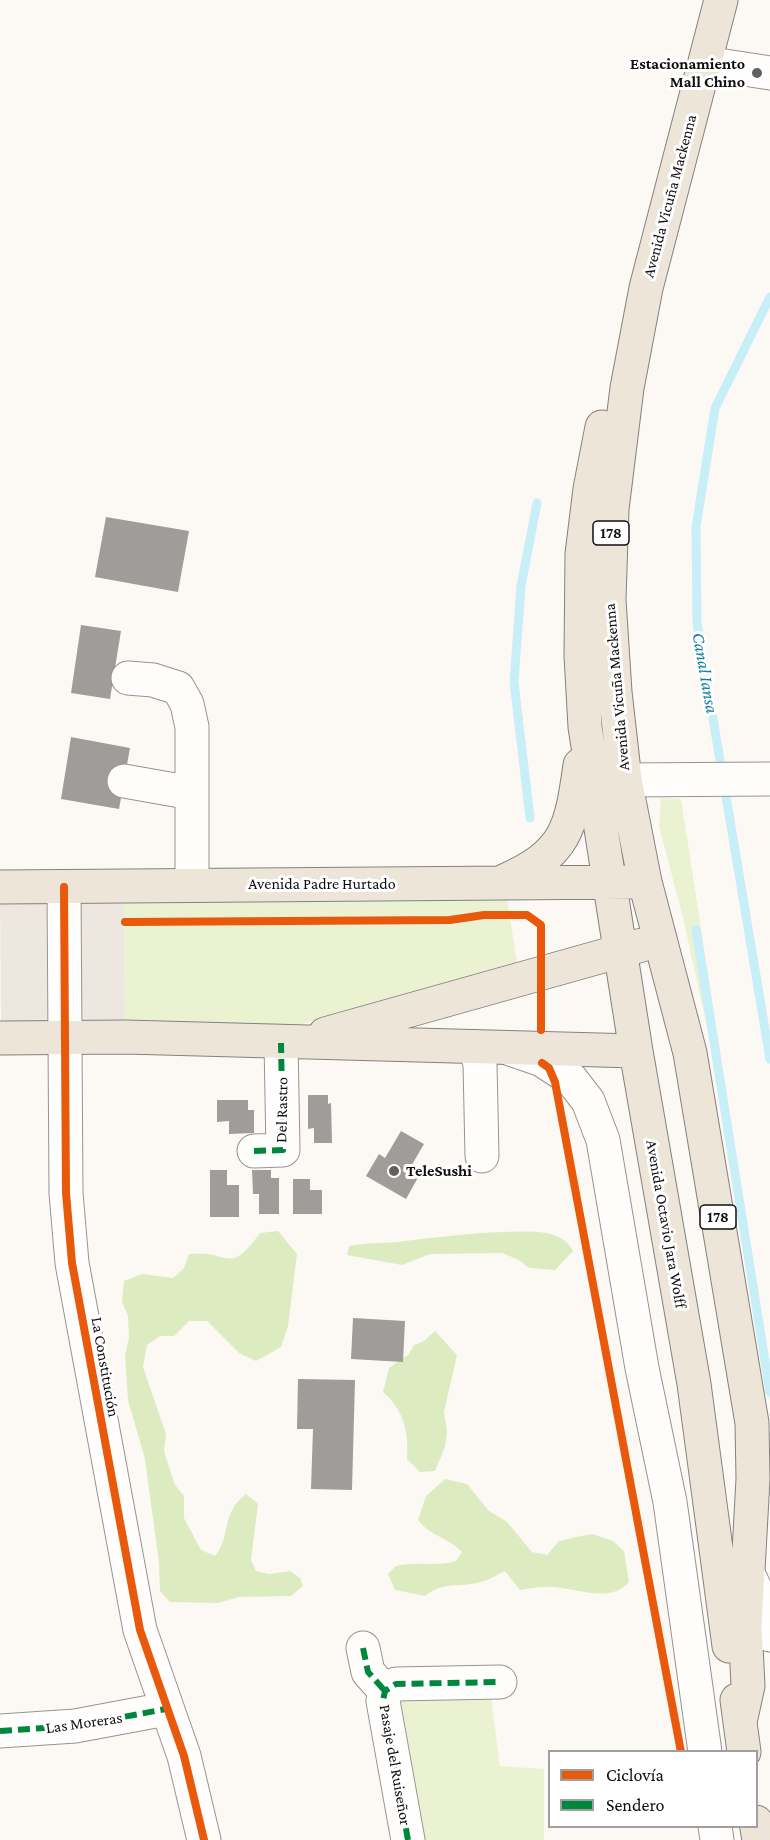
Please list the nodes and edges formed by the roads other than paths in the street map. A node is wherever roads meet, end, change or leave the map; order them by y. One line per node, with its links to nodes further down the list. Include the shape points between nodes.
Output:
1 (721, 0): 2 (main road, Avenida Vicuña Mackenna / 178)
2 (705, 63): 3 (street); 4 (main road, Avenida Vicuña Mackenna / 178)
3 (770, 73)
4 (646, 288): 6 (main road, Avenida Vicuña Mackenna / 178, via 604,416 584,524 580,619); 8 (main road, Avenida Vicuña Mackenna / 178, via 622,424 610,554 611,650)
5 (129, 678): 10 (street, via 178,688 187,704 192,727)
6 (585, 727): 11 (main road, Avenida Octavio Jara Wolff / 178); 13 (main road, via 575,798 561,841 539,863)
7 (770, 779): 8 (street)
8 (625, 780): 12 (main road, Avenida Vicuña Mackenna / 178)
9 (124, 781): 10 (street)
10 (192, 793): 14 (street)
11 (609, 882): 12 (main road, Avenida Padre Hurtado); 13 (main road, Avenida Padre Hurtado); 18 (main road, Avenida Octavio Jara Wolff / 178)
12 (645, 882): 17 (main road, Avenida Vicuña Mackenna / 178)
13 (499, 884): 14 (main road, Avenida Padre Hurtado)
14 (192, 885): 15 (main road, Avenida Padre Hurtado)
15 (64, 886): 16 (main road, Avenida Padre Hurtado); 20 (street, La Constitución)
16 (0, 887)
17 (661, 940): 18 (main road); 26 (main road, Avenida Octavio Jara Wolff / 178, via 690,1053 749,1396)
18 (621, 951): 21 (main road); 23 (main road, Avenida Octavio Jara Wolff / 178)
19 (0, 1038): 20 (main road)
20 (65, 1038): 21 (main road); 32 (street, La Constitución, via 66,1216 72,1263 137,1614)
21 (288, 1043): 22 (main road); 24 (street, Del Rastro, via 283,1150)
22 (488, 1048): 23 (main road); 25 (street, via 480,1064); 35 (street, via 527,1053 560,1070 582,1091 603,1140 642,1368 670,1502)
23 (636, 1051): 34 (main road, Avenida Octavio Jara Wolff / 178, via 694,1384)
24 (254, 1151)
25 (482, 1156)
26 (761, 1496): 27 (main road, Avenida Octavio Jara Wolff / 178)
27 (748, 1573): 28 (street); 34 (main road, Avenida Octavio Jara Wolff / 178, via 748,1686)
28 (770, 1635)
29 (363, 1648): 31 (street, Pasaje del Ruiseñor, via 368,1672)
30 (500, 1682): 31 (street, Pasaje del Ruiseñor, via 396,1684)
31 (385, 1690): 37 (street, Pasaje del Ruiseñor, via 383,1701)
32 (166, 1709): 33 (street, Las Moreras, via 75,1726); 36 (street, La Constitución, via 190,1775)
33 (0, 1731)
34 (742, 1737)
35 (705, 1750)
36 (204, 1840)
37 (408, 1840)

